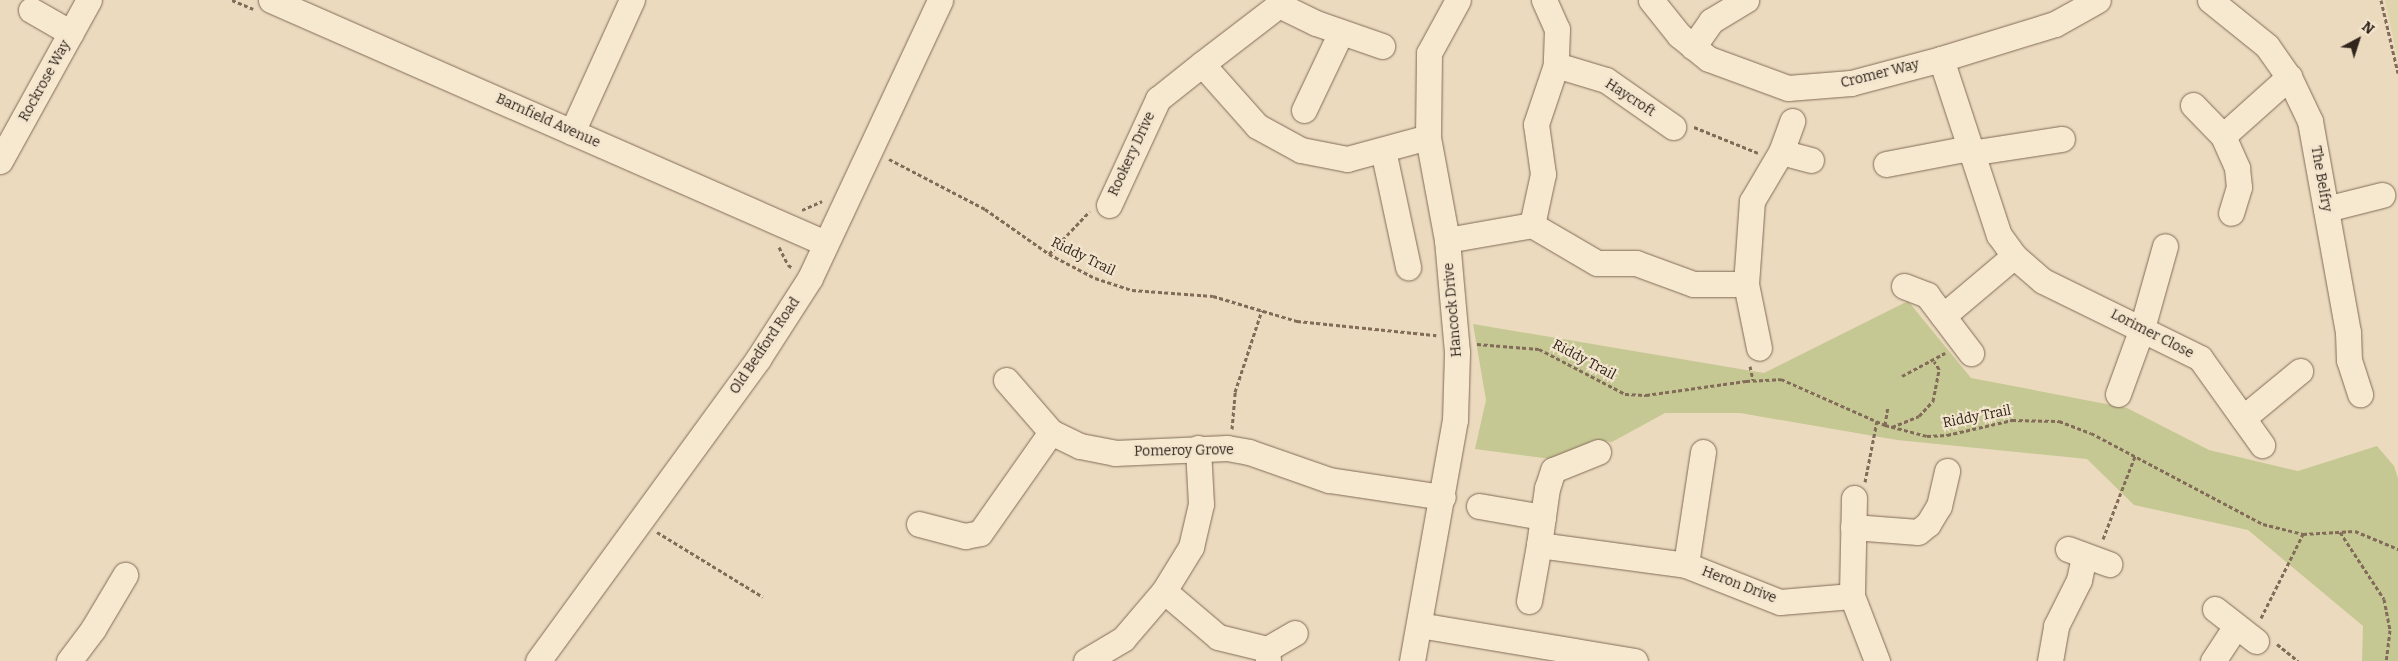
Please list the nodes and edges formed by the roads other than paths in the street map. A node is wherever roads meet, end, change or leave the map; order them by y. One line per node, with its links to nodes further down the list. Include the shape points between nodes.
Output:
1 (89, 0): 14 (street, Rockrose Way)
2 (271, 0): 25 (street, Barnfield Avenue)
3 (632, 0): 25 (street)
4 (940, 0): 41 (street, Old Bedford Road)
5 (1458, 0): 27 (street, Hancock Drive, via 1429,53)
6 (1544, 0): 19 (street, via 1558,29)
7 (1651, 0): 16 (street, Cromer Way, via 1679,36)
8 (1746, 0): 16 (street, via 1711,21)
9 (2098, 0): 17 (street, Cromer Way, via 2055,24)
10 (1276, 3): 13 (street, Rookery Drive); 18 (street, Rookery Drive)
11 (2226, 4): 20 (street, The Belfry, via 2267,46)
12 (31, 10): 14 (street)
13 (1341, 32): 15 (street, Rookery Drive); 22 (street)
14 (71, 33): 33 (street, Rockrose Way)
15 (1382, 46)
16 (1693, 47): 17 (street, Cromer Way, via 1709,59 1788,88 1851,83)
17 (1941, 58): 30 (street, Lorimer Close)
18 (1202, 64): 29 (street, via 1257,126 1301,150 1347,159); 36 (street, Rookery Drive, via 1158,99)
19 (1556, 65): 24 (street, Haycroft, via 1606,80); 39 (street, via 1536,124 1544,174)
20 (2289, 77): 26 (street); 37 (street, The Belfry, via 2310,121)
21 (2193, 105): 26 (street)
22 (1304, 110)
23 (1792, 121): 31 (street)
24 (1674, 127)
25 (572, 132): 41 (street, Barnfield Avenue)
26 (2224, 136): 38 (street, via 2237,168 2239,188)
27 (1428, 137): 29 (street); 40 (street, Hancock Drive)
28 (2062, 139): 30 (street)
29 (1383, 150): 44 (street)
30 (1969, 151): 34 (street); 43 (street, Lorimer Close, via 1999,235)
31 (1779, 157): 32 (street); 45 (street, via 1752,201)
32 (1811, 160)
33 (0, 161)
34 (1886, 164)
35 (2382, 195): 37 (street)
36 (1108, 205)
37 (2326, 209): 54 (street, The Belfry, via 2348,332 2349,360)
38 (2231, 213)
39 (1532, 225): 40 (street); 45 (street, via 1597,263 1636,263 1692,284)
40 (1447, 240): 62 (street, Hancock Drive, via 1457,352 1455,420)
41 (825, 244): 81 (street, Old Bedford Road, via 810,278 758,359)
42 (2165, 246): 48 (street)
43 (2014, 256): 47 (street); 48 (street, Lorimer Close, via 2043,281)
44 (1408, 267)
45 (1746, 284): 50 (street)
46 (1904, 286): 47 (street, via 1927,295)
47 (1943, 316): 49 (street)
48 (2142, 328): 53 (street); 55 (street, Lorimer Close, via 2200,358)
49 (1966, 347)
50 (1759, 348)
51 (2300, 371): 55 (street)
52 (1006, 380): 56 (street, Pomeroy Grove)
53 (2118, 394)
54 (2360, 394)
55 (2243, 418): 57 (street, Lorimer Close)
56 (1051, 432): 58 (street, Pomeroy Grove, via 1080,446 1115,453); 66 (street, via 980,533 965,536)
57 (2262, 445)
58 (1198, 448): 62 (street, Pomeroy Grove, via 1249,452 1329,480); 72 (street, via 1201,504 1191,547)
59 (1598, 452): 65 (street, via 1553,470)
60 (1702, 452): 70 (street, Heron Drive)
61 (1947, 471): 67 (street, via 1938,506 1928,524 1918,532)
62 (1443, 497): 76 (street, Hancock Drive)
63 (1854, 498): 67 (street)
64 (1479, 506): 65 (street)
65 (1543, 517): 68 (street)
66 (919, 524)
67 (1853, 527): 73 (street)
68 (1539, 545): 70 (street, Heron Drive); 74 (street)
69 (2089, 557): 86 (street, via 2056,626)
70 (1686, 565): 73 (street, Heron Drive, via 1780,602)
71 (125, 575): 80 (street, via 93,629)
72 (1164, 591): 78 (street, via 1218,637); 82 (street, via 1123,639)
73 (1852, 596): 85 (street)
74 (1529, 601)
75 (2215, 609): 87 (street, via 2247,634)
76 (1419, 625): 79 (street); 83 (street, Hancock Drive)
77 (1295, 633): 78 (street)
78 (1267, 655)
79 (1580, 656): 84 (street)
80 (69, 661)
81 (538, 661)
82 (1086, 661)
83 (1412, 661)
84 (1635, 661)
85 (1877, 661)
86 (2050, 661)
87 (2213, 661)

